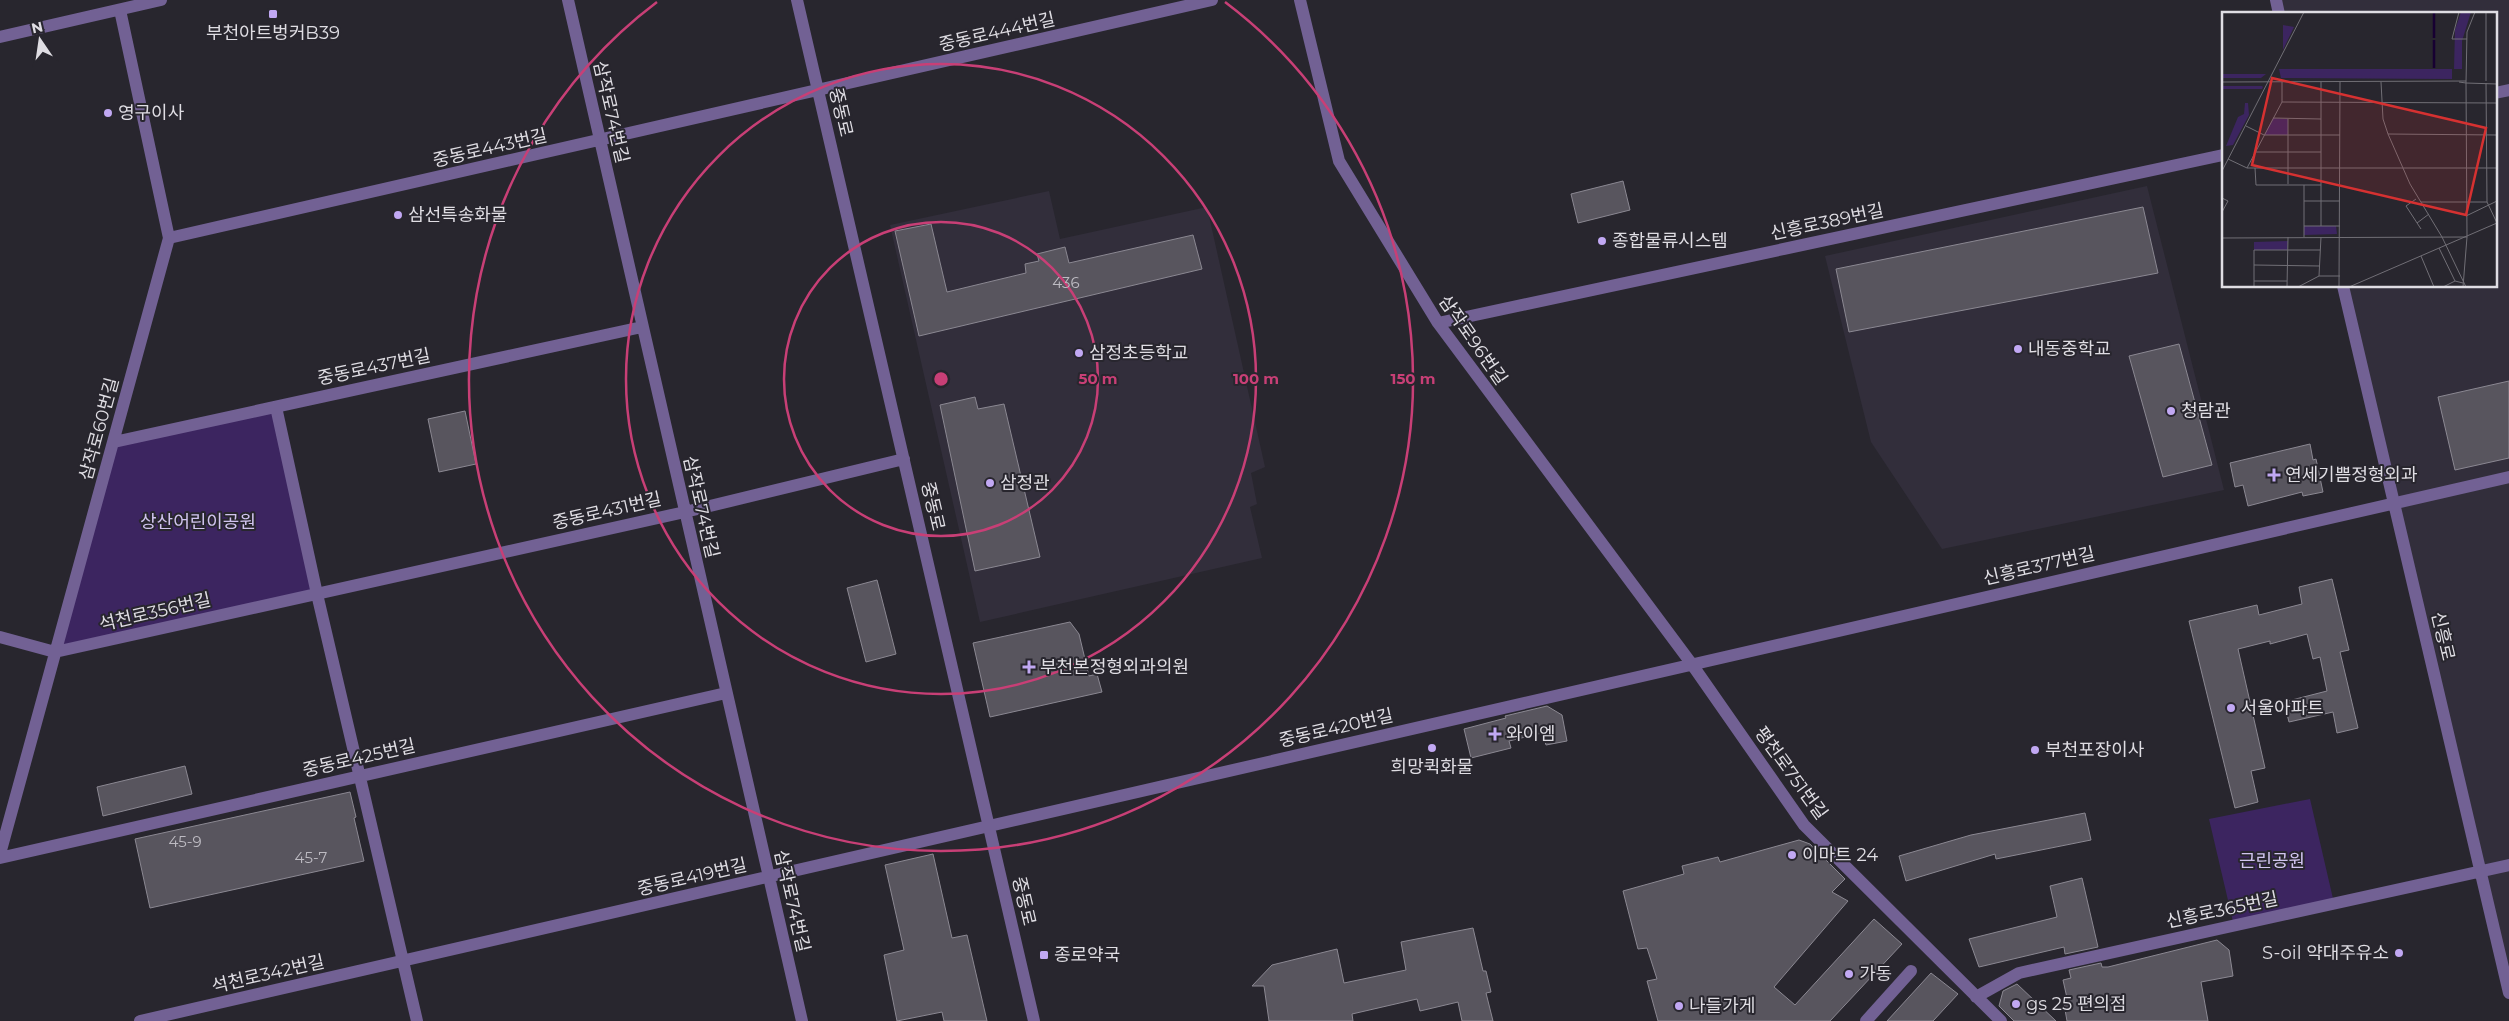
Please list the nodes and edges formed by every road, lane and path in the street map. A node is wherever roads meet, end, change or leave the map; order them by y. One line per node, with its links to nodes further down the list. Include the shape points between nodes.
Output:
1 (161, 0): 6 (street)
2 (568, 0): 11 (street, 삼작로74번길)
3 (797, 0): 9 (street, 중동로)
4 (1212, 0): 9 (street, 중동로444번길)
5 (1300, 0): 15 (street, 삼작로96번길, via 1339,161)
6 (120, 10): 7 (street); 13 (street, 삼작로60번길)
7 (0, 37)
8 (2509, 90): 10 (street)
9 (818, 92): 11 (street, 중동로443번길); 19 (street, 중동로)
10 (2496, 93)
11 (599, 141): 13 (street, 중동로443번길); 16 (street, 삼작로74번길)
12 (2222, 155): 15 (street, 신흥로389번길)
13 (169, 238): 18 (street, 삼작로60번길)
14 (2343, 288): 21 (street, 신흥로)
15 (1438, 323): 26 (street, 삼작로96번길)
16 (642, 327): 17 (street, 중동로437번길); 22 (street, 삼작로74번길)
17 (276, 407): 18 (street, 중동로437번길); 23 (street)
18 (114, 442): 25 (street, 삼작로60번길)
19 (904, 459): 22 (street, 중동로431번길); 29 (street, 중동로)
20 (2509, 477): 21 (street, 신흥로377번길)
21 (2394, 503): 26 (street, 신흥로377번길); 33 (street, 신흥로)
22 (685, 512): 23 (street, 중동로431번길); 27 (street, 삼작로74번길)
23 (317, 594): 25 (street, 석천로356번길); 28 (street)
24 (0, 637): 25 (street, 석천로356번길)
25 (55, 652): 30 (street, 삼작로60번길)
26 (1691, 663): 29 (street, 중동로420번길); 38 (street, 평천로751번길, via 1804,825)
27 (726, 693): 28 (street, 중동로425번길); 34 (street, 삼작로74번길)
28 (359, 776): 31 (street, 중동로425번길); 35 (street)
29 (989, 827): 34 (street, 중동로419번길); 42 (street, 중동로)
30 (0, 854)
31 (0, 858)
32 (2509, 865): 33 (street, 신흥로365번길)
33 (2480, 872): 37 (street, 신흥로); 38 (street, 신흥로365번길, via 2019,973)
34 (768, 877): 35 (street, 중동로419번길); 41 (street, 삼작로74번길)
35 (403, 961): 39 (street, 석천로342번길); 40 (street)
36 (1911, 971): 43 (street)
37 (2509, 993)
38 (1976, 997): 44 (street, 평천로751번길)
39 (140, 1021)
40 (417, 1021)
41 (802, 1021)
42 (1034, 1021)
43 (1866, 1021)
44 (2001, 1021)

